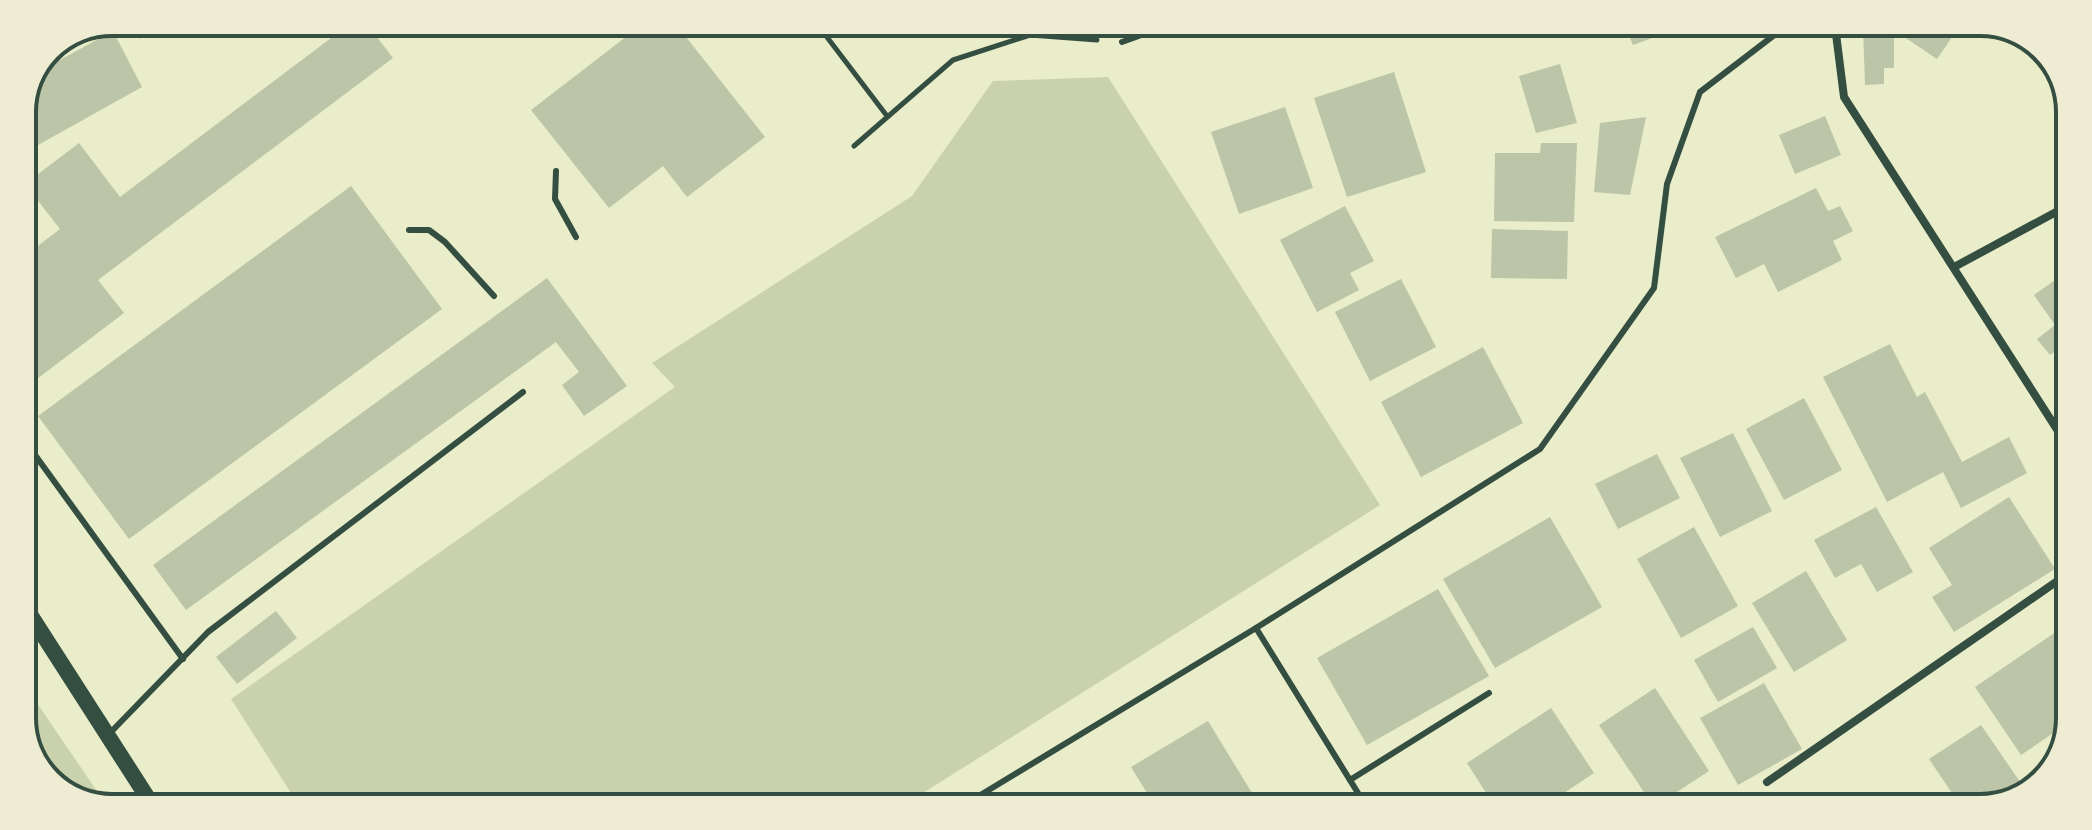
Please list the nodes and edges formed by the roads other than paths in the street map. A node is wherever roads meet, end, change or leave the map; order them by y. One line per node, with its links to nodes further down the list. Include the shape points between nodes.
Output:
1 (1139, 36): 4 (lane)
2 (1773, 36): 16 (lane, via 1700,92 1667,184 1654,288 1540,449)
3 (1836, 36): 9 (street, via 1844,97)
4 (1122, 42)
5 (556, 171): 8 (lane, via 555,199)
6 (2056, 212): 9 (street)
7 (409, 230): 10 (lane, via 429,230 445,242)
8 (576, 237)
9 (1956, 266): 12 (street)
10 (494, 296)
11 (523, 392): 17 (lane, via 208,632)
12 (2056, 427)
13 (36, 456): 17 (lane)
14 (2056, 582): 21 (street)
15 (36, 624): 19 (main road)
16 (1256, 628): 20 (lane); 23 (lane)
17 (183, 659): 19 (lane)
18 (1489, 693): 20 (lane)
19 (108, 735): 22 (main road)
20 (1350, 780): 24 (lane)
21 (1767, 782)
22 (145, 794)
23 (982, 794)
24 (1359, 794)

